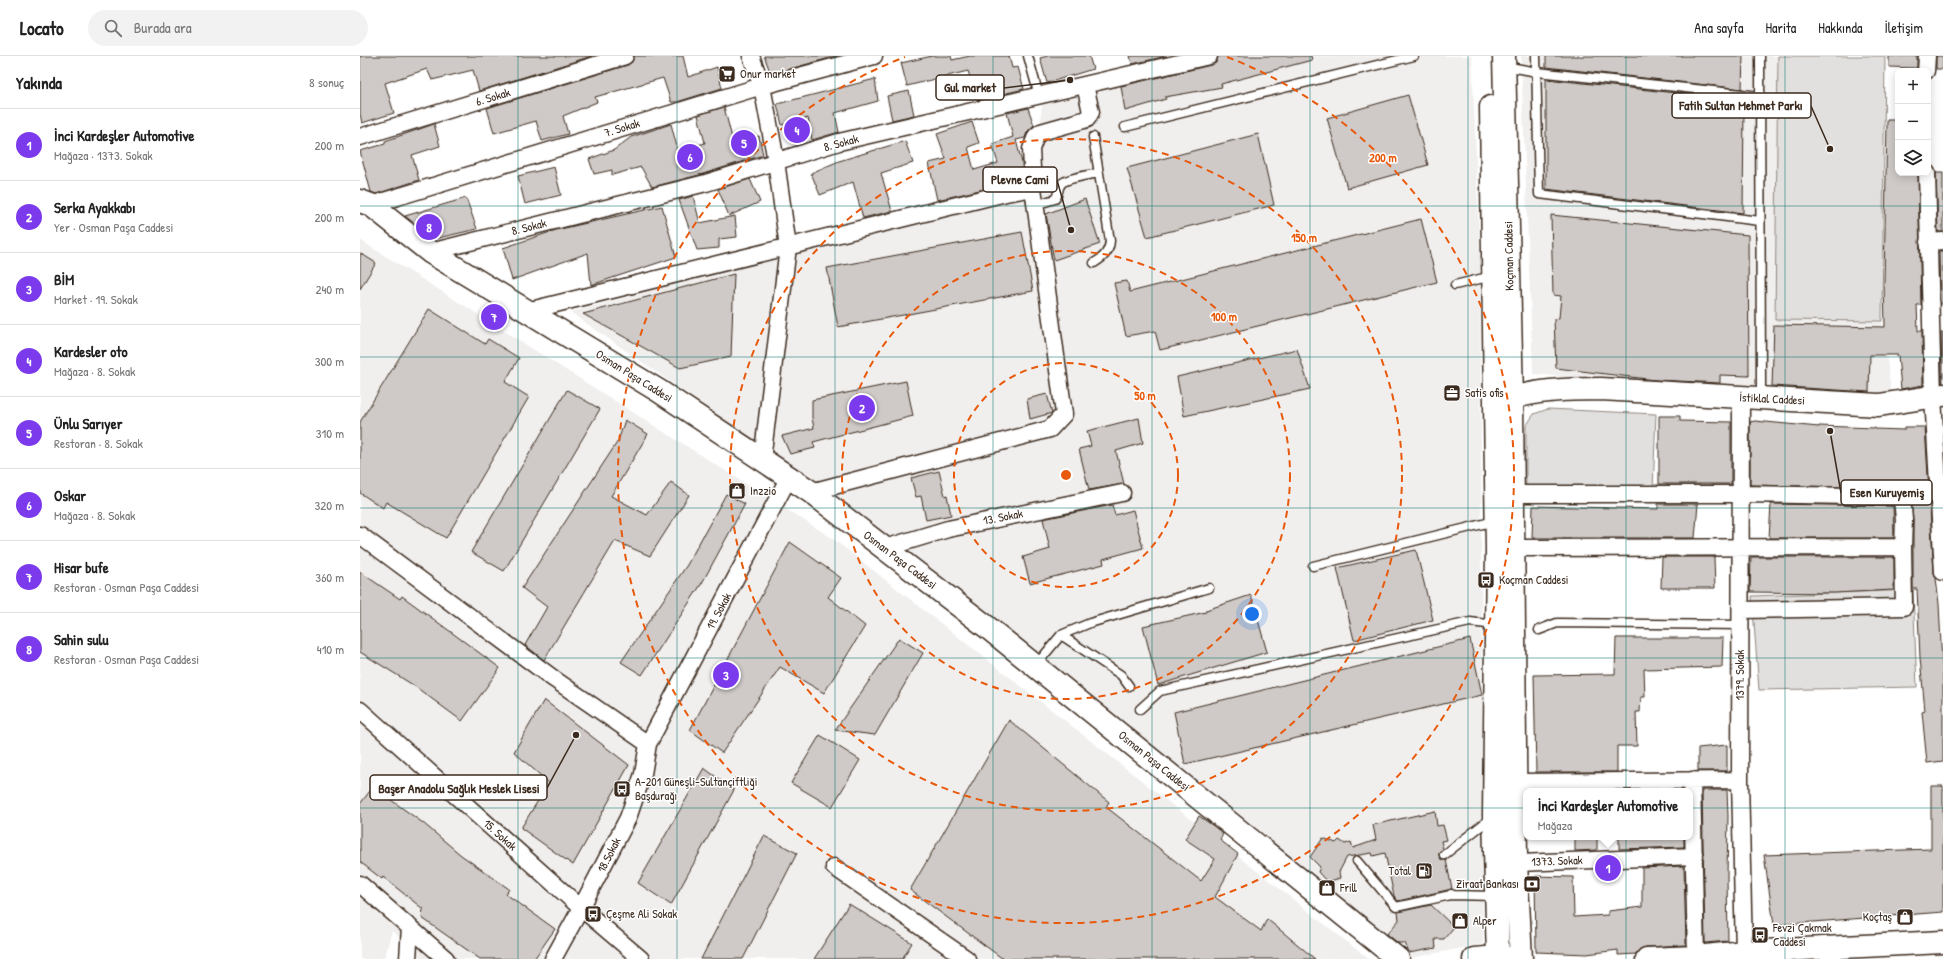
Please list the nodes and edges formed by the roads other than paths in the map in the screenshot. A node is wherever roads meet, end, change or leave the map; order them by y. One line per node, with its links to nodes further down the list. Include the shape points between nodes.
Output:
1 (626, 56): 18 (street, 6. Sokak)
2 (751, 56): 14 (street)
3 (874, 56): 14 (street, 7. Sokak)
4 (1028, 56): 15 (lane)
5 (1208, 56): 13 (street, 8. Sokak)
6 (1414, 56): 17 (lane)
7 (1536, 56): 12 (lane)
8 (1760, 56): 16 (lane)
9 (1927, 56): 11 (street)
10 (1499, 59): 12 (lane); 31 (main road, Koçman Caddesi); 34 (main road, Koçman Caddesi)
11 (1926, 68)
12 (1537, 72): 16 (lane); 26 (lane, via 1539,194)
13 (1085, 85): 15 (street, 8. Sokak); 23 (street, via 1091,112 1087,119 1041,132 1032,142)
14 (762, 86): 20 (street); 24 (street, 7. Sokak)
15 (1039, 96): 20 (street, 8. Sokak, via 839,142)
16 (1760, 96): 26 (lane)
17 (1125, 127)
18 (360, 137)
19 (1093, 137): 21 (lane)
20 (776, 161): 28 (street); 29 (street, 8. Sokak, via 706,183)
21 (1098, 173): 25 (lane, via 1063,182 1055,199); 30 (lane, via 1110,241 1108,252)
22 (1927, 176): 27 (street)
23 (1033, 188): 25 (street); 28 (street)
24 (364, 198): 29 (main road, Osman Paşa Caddesi)
25 (1035, 205): 42 (street, via 1064,414 1050,429)
26 (1760, 221): 37 (lane)
27 (1935, 242): 36 (street)
28 (788, 247): 33 (street); 40 (street)
29 (430, 252): 33 (main road, Osman Paşa Caddesi)
30 (1094, 263)
31 (1493, 276): 32 (lane); 39 (main road, Koçman Caddesi)
32 (1455, 285)
33 (527, 311): 40 (main road, Osman Paşa Caddesi, via 659,391)
34 (1512, 364): 35 (main road, via 1519,376 1527,380); 38 (main road, Koçman Caddesi)
35 (1601, 389): 37 (main road, İstiklal Caddesi); 38 (main road, via 1556,390)
36 (1938, 396): 37 (main road, İstiklal Caddesi, via 1880,405); 53 (street)
37 (1751, 397): 45 (street, 1379. Sokak)
38 (1512, 399): 39 (main road, via 1499,409); 44 (main road, Koçman Caddesi)
39 (1495, 429): 46 (main road, Koçman Caddesi)
40 (762, 460): 41 (main road, Osman Paşa Caddesi)
41 (789, 477): 42 (main road, Osman Paşa Caddesi); 63 (street, 19. Sokak)
42 (811, 492): 49 (main road, Osman Paşa Caddesi)
43 (1122, 493): 49 (street, 13. Sokak, via 948,528)
44 (1513, 494): 45 (street); 50 (main road, Koçman Caddesi)
45 (1741, 494): 48 (street, via 1902,497); 51 (street, 1379. Sokak)
46 (1496, 520): 52 (lane); 56 (main road, Koçman Caddesi)
47 (360, 535): 63 (street, via 554,679)
48 (1903, 547): 51 (street); 55 (street, via 1904,607)
49 (885, 548): 59 (main road, Osman Paşa Caddesi)
50 (1513, 548): 51 (street); 66 (main road, Koçman Caddesi)
51 (1741, 548): 55 (street, 1379. Sokak)
52 (1313, 566)
53 (1943, 572)
54 (1209, 588): 58 (lane, via 1090,623)
55 (1741, 618): 57 (lane, via 1557,623); 65 (street, 1379. Sokak)
56 (1496, 625): 61 (lane, via 1470,622 1160,691); 69 (main road, Koçman Caddesi)
57 (1539, 630)
58 (1061, 635): 59 (lane); 60 (lane, via 1122,675)
59 (1035, 665): 88 (main road, Osman Paşa Caddesi)
60 (1129, 686)
61 (1140, 709)
62 (360, 710): 77 (street, 15. Sokak)
63 (648, 744): 77 (street, 18.Sokak, via 643,774 628,818)
64 (1692, 780): 65 (street); 66 (street); 67 (street)
65 (1740, 780): 80 (street, 1379. Sokak)
66 (1515, 782): 73 (main road, Koçman Caddesi)
67 (1692, 788)
68 (1693, 805): 71 (street)
69 (1494, 815): 70 (lane); 76 (main road, Koçman Caddesi)
70 (1444, 855)
71 (1695, 856): 73 (street, 1373. Sokak); 82 (street)
72 (1357, 861): 76 (lane, via 1396,907 1451,895)
73 (1516, 863): 91 (main road, Koçman Caddesi)
74 (834, 866): 87 (street)
75 (360, 884): 78 (street)
76 (1497, 896): 90 (main road, Koçman Caddesi)
77 (581, 908): 85 (street, 18.Sokak); 86 (street, 15. Sokak)
78 (410, 927): 83 (street); 84 (street)
79 (1943, 942): 81 (main road)
80 (1744, 952): 81 (main road); 82 (main road)
81 (1779, 955)
82 (1684, 958): 92 (main road)
83 (408, 959)
84 (446, 959)
85 (553, 959)
86 (641, 959)
87 (967, 959)
88 (1398, 959)
89 (1474, 959): 90 (main road)
90 (1504, 959)
91 (1521, 959)
92 (1647, 959)

